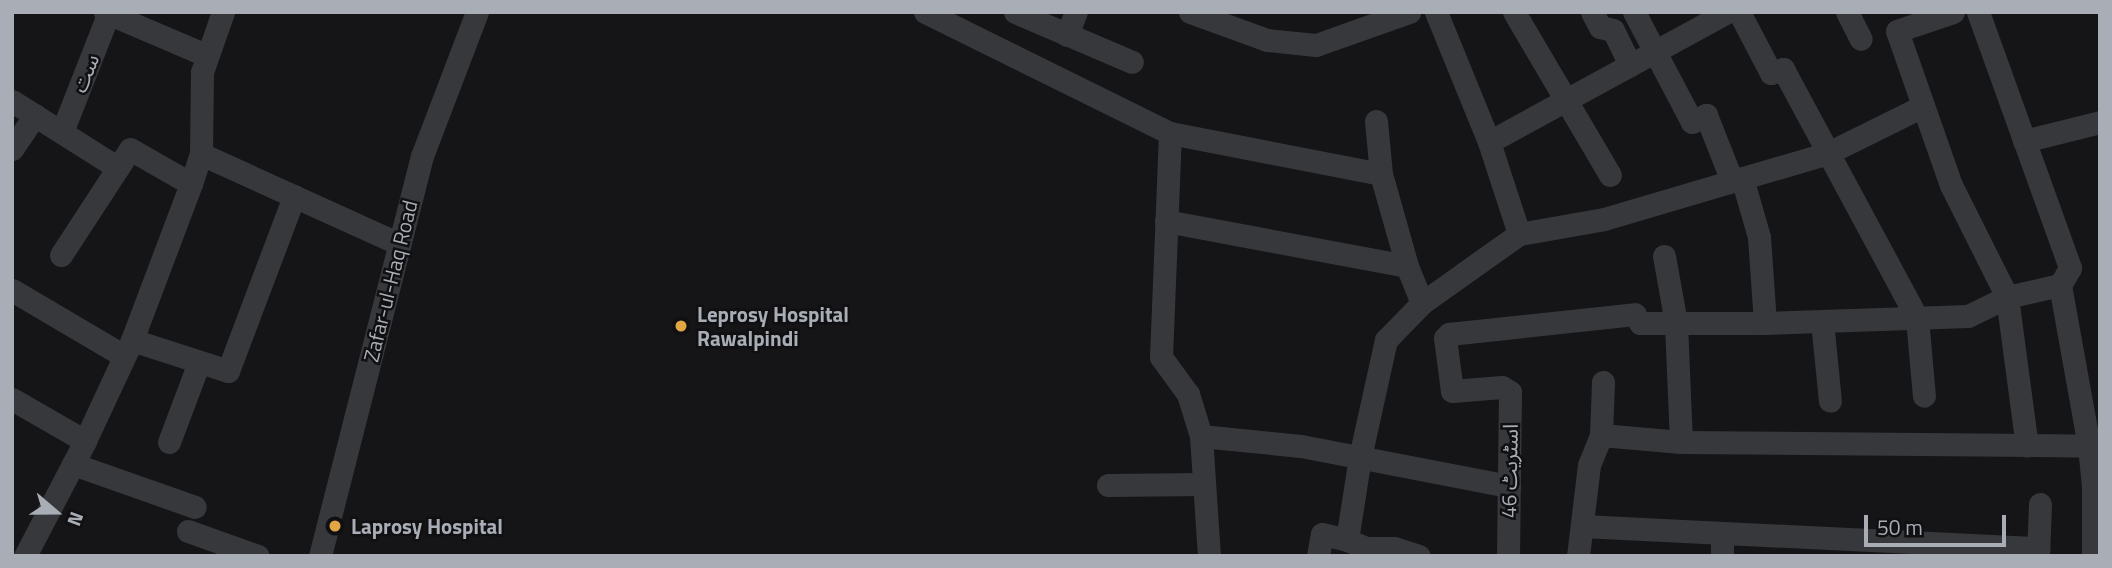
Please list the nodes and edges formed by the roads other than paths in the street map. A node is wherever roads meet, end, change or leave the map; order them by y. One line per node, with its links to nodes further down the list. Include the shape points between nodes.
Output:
1 (223, 12): 21 (street)
2 (477, 12): 45 (street, Zafar-ul-Haq Road, via 422,156)
3 (925, 12): 31 (street)
4 (1015, 12): 18 (street)
5 (1076, 12): 18 (street)
6 (1409, 12): 17 (street, via 1316,45 1267,40)
7 (1436, 12): 33 (street)
8 (1514, 12): 24 (street)
9 (1592, 12): 23 (street, via 1600,27 1613,30)
10 (1634, 12): 20 (street)
11 (1727, 12): 20 (street)
12 (1739, 12): 35 (street, via 1771,73 1783,69)
13 (1848, 12): 19 (street)
14 (1953, 12): 26 (street, via 1897,31)
15 (1978, 12): 32 (street)
16 (108, 13): 21 (street, ست); 30 (street, ست)
17 (1194, 13)
18 (1067, 35): 22 (street)
19 (1861, 38)
20 (1655, 52): 23 (street); 40 (street, via 1692,122 1706,115)
21 (206, 55): 36 (street)
22 (1132, 62)
23 (1630, 65): 24 (street)
24 (1566, 100): 33 (street); 39 (street)
25 (12, 101): 27 (street)
26 (1923, 106): 35 (street); 51 (street, via 1951,185)
27 (35, 115): 30 (street); 34 (street)
28 (1376, 121): 38 (street)
29 (2100, 122): 32 (street)
30 (62, 132): 37 (street)
31 (1171, 133): 38 (street); 43 (street)
32 (2024, 141): 49 (street, via 2070,268)
33 (1489, 142): 44 (street)
34 (12, 149)
35 (1828, 153): 40 (street); 53 (street)
36 (201, 154): 41 (street); 42 (street)
37 (118, 168): 41 (street, via 130,149); 46 (street)
38 (1381, 174): 48 (street)
39 (1610, 175)
40 (1737, 179): 44 (street, via 1604,219); 56 (street, via 1759,237)
41 (191, 184): 57 (street)
42 (294, 196): 45 (street); 58 (street, via 228,371)
43 (1166, 221): 48 (street); 64 (street, via 1161,358 1188,394)
44 (1519, 234): 52 (street)
45 (399, 244): 85 (street, Zafar-ul-Haq Road)
46 (61, 255)
47 (1664, 256): 55 (street)
48 (1407, 266): 52 (street)
49 (2060, 285): 51 (street); 69 (street)
50 (12, 290): 57 (street)
51 (2007, 297): 53 (street, via 1968,316); 68 (street)
52 (1422, 303): 70 (street, via 1386,340)
53 (1917, 318): 54 (street); 60 (street)
54 (1822, 321): 56 (street); 62 (street)
55 (1676, 323): 56 (street); 67 (street); 74 (street, اسٹریٹ 46, via 1637,319 1449,334 1452,391 1508,387)
56 (1765, 323)
57 (128, 348): 58 (street); 65 (street)
58 (199, 362): 66 (street)
59 (1603, 382): 63 (street)
60 (1924, 396)
61 (12, 399): 65 (street)
62 (1830, 401)
63 (1601, 435): 67 (street); 77 (street, via 1589,465)
64 (1201, 436): 70 (street); 72 (street)
65 (85, 441): 71 (street)
66 (169, 442)
67 (1681, 442): 68 (street)
68 (2027, 446): 69 (street)
69 (2094, 446): 92 (street)
70 (1360, 457): 74 (street); 80 (street)
71 (73, 464): 76 (street); 82 (street)
72 (1204, 484): 73 (street); 86 (street)
73 (1108, 485)
74 (1509, 486): 89 (street, اسٹریٹ 46)
75 (2040, 504): 83 (street)
76 (195, 507)
77 (1581, 526): 79 (street); 90 (street)
78 (188, 531): 84 (street)
79 (1722, 533): 81 (street); 91 (street)
80 (1347, 540): 87 (street, via 1322,534); 88 (street, via 1366,548 1394,548)
81 (1820, 547): 83 (street)
82 (24, 552)
83 (2038, 552)
84 (258, 556)
85 (320, 556)
86 (1209, 556)
87 (1318, 556)
88 (1419, 556)
89 (1508, 556)
90 (1578, 556)
91 (1722, 556)
92 (2094, 556)

